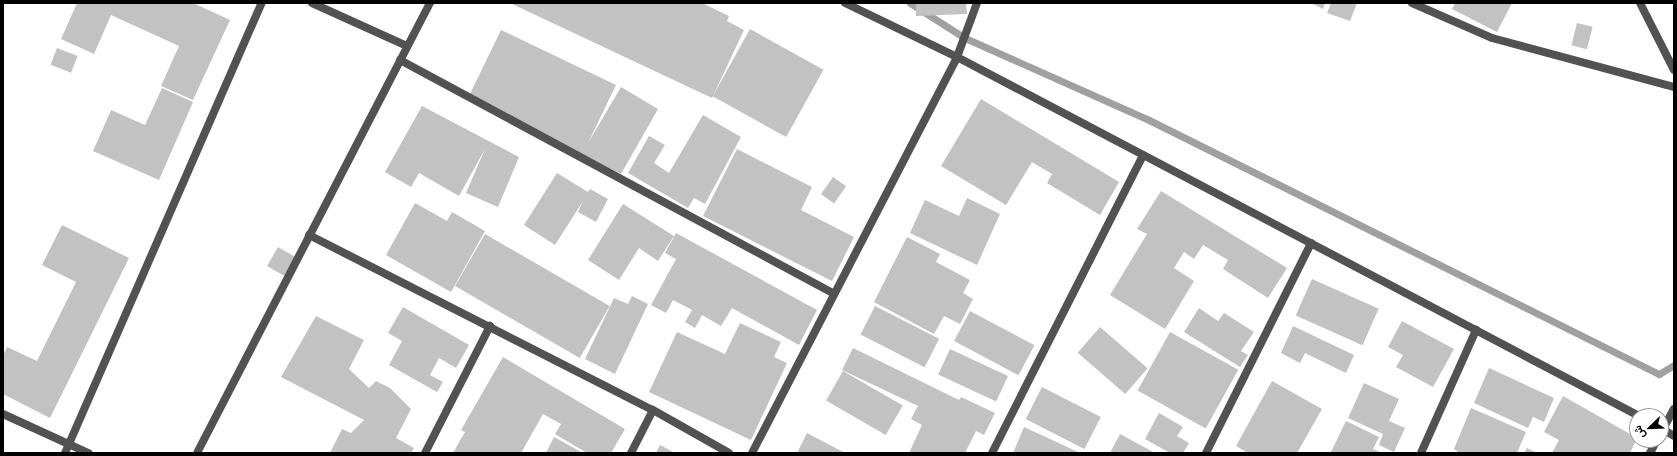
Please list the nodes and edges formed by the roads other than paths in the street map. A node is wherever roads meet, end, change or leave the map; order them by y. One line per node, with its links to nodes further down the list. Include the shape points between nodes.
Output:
1 (262, 3): 24 (street)
2 (312, 3): 8 (street)
3 (430, 3): 8 (street)
4 (845, 3): 9 (street)
5 (977, 3): 9 (street)
6 (1412, 3): 12 (street, via 1492,38)
7 (1640, 3): 11 (street)
8 (407, 46): 10 (street)
9 (957, 57): 13 (street); 16 (street)
10 (400, 60): 14 (street); 16 (street)
11 (1674, 70)
12 (1674, 87)
13 (1143, 155): 15 (street); 32 (street)
14 (309, 235): 17 (street); 27 (street)
15 (1311, 243): 18 (street); 33 (street)
16 (834, 294): 31 (street)
17 (490, 326): 20 (street); 28 (street)
18 (1476, 330): 21 (street); 34 (street)
19 (1674, 409): 23 (street)
20 (653, 410): 29 (street); 30 (street)
21 (1629, 411)
22 (3, 414): 24 (street)
23 (1669, 418)
24 (69, 444): 25 (street); 26 (street)
25 (66, 453)
26 (88, 453)
27 (197, 453)
28 (425, 453)
29 (631, 453)
30 (729, 453)
31 (752, 453)
32 (992, 453)
33 (1206, 453)
34 (1421, 453)

